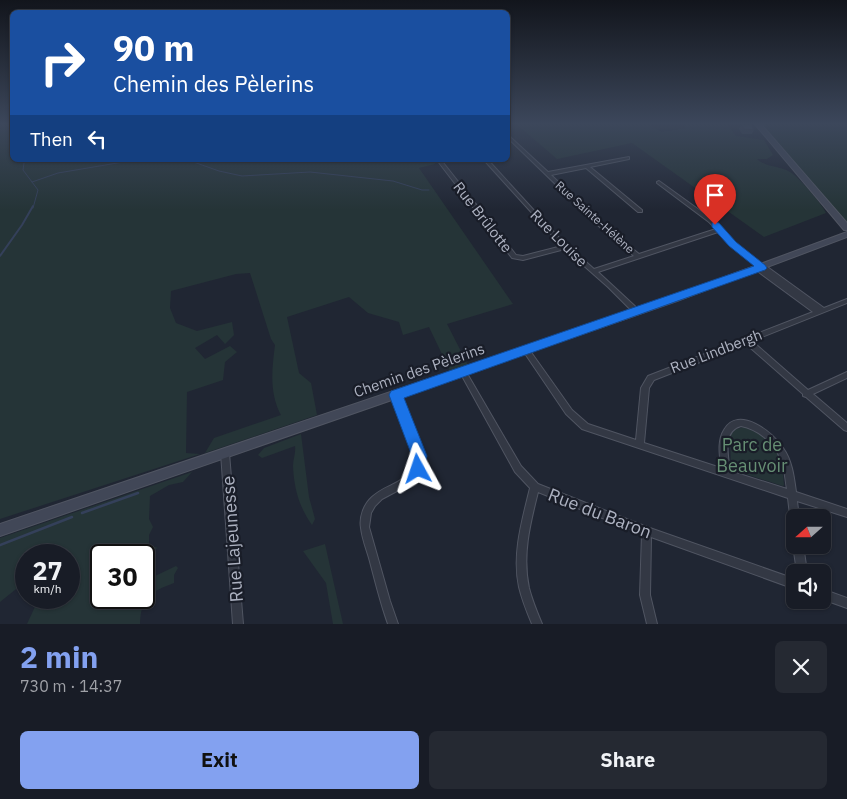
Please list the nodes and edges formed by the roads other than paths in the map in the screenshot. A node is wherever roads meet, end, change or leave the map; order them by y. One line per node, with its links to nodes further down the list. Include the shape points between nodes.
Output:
1 (525, 152): 7 (street, Rue Sainte-Hélène)
2 (782, 152): 10 (street)
3 (627, 158): 6 (street)
4 (440, 162): 13 (street, Rue Brûlotte, via 514,257 523,258)
5 (488, 162): 13 (street, Rue Louise)
6 (587, 166): 7 (street); 9 (street)
7 (547, 174): 14 (street, Rue Sainte-Hélène)
8 (659, 182): 11 (street)
9 (640, 211)
10 (847, 228)
11 (720, 230): 14 (street); 15 (street)
12 (847, 234): 15 (street, Chemin des Pèlerins)
13 (565, 247): 16 (street, Rue Louise)
14 (639, 257): 16 (street)
15 (761, 268): 18 (street); 19 (street, Chemin des Pèlerins)
16 (594, 271): 19 (street, Rue Louise)
17 (847, 301): 18 (street, Rue Lindbergh)
18 (820, 311): 20 (street, Rue Lindbergh)
19 (637, 312): 21 (street, Chemin des Pèlerins)
20 (746, 340): 24 (street); 27 (street, Rue Lindbergh, via 650,378 645,388)
21 (526, 350): 22 (street, Chemin des Pèlerins); 27 (street, via 579,423)
22 (463, 372): 25 (street, Chemin des Pèlerins); 30 (street, Rue du Baron, via 518,469)
23 (847, 375): 24 (street)
24 (806, 394): 26 (street)
25 (396, 395): 28 (street, Chemin des Pèlerins); 40 (street, via 420,462 408,482 372,501 364,520)
26 (847, 428)
27 (640, 445): 29 (street)
28 (225, 453): 34 (street, Chemin des Pèlerins); 39 (street, Rue Lajeunesse)
29 (726, 473): 31 (street); 31 (street, via 726,432 740,424 756,427 774,441 784,457)
30 (535, 487): 35 (street, Rue du Baron); 41 (street, via 520,560 524,588)
31 (791, 494): 32 (street); 33 (street)
32 (793, 509)
33 (847, 513)
34 (0, 530)
35 (647, 531): 36 (street, Rue du Baron); 42 (street, via 645,595)
36 (786, 581)
37 (831, 597): 38 (street)
38 (847, 603)
39 (238, 624)
40 (393, 624)
41 (537, 624)
42 (652, 624)

